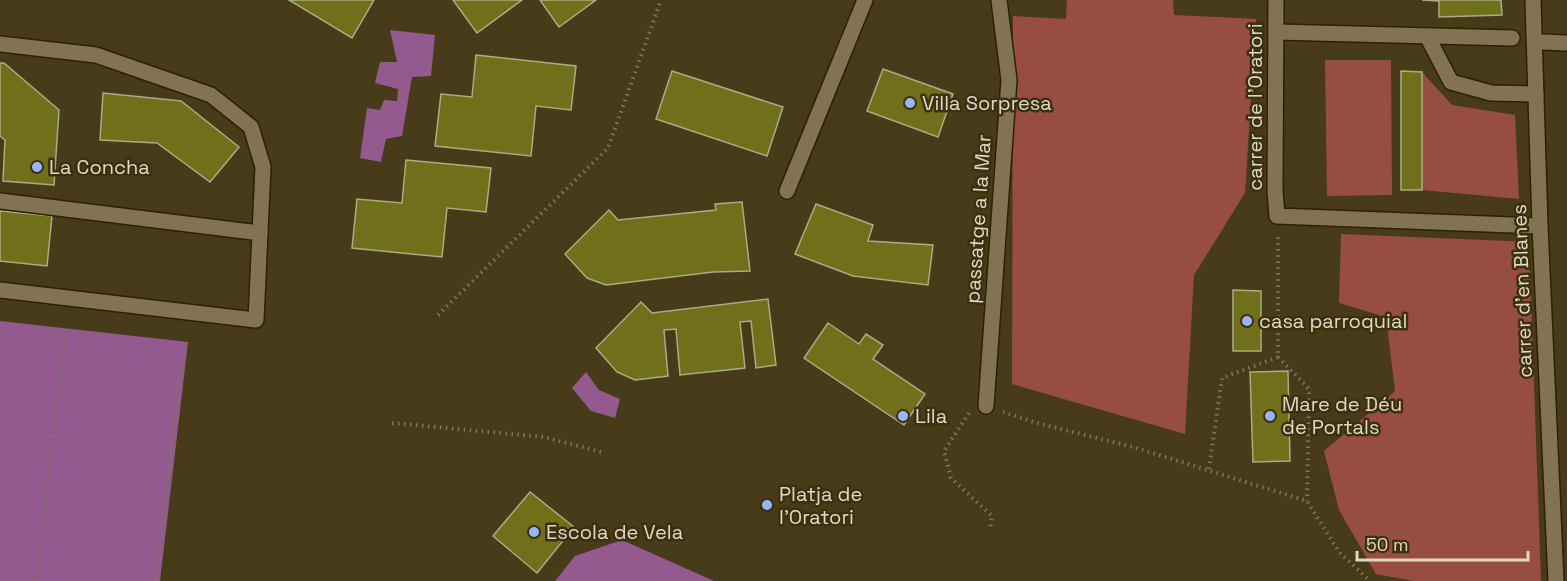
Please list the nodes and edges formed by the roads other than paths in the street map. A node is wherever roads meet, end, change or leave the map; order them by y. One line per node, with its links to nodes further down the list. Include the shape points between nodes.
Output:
1 (866, 0): 12 (street)
2 (999, 0): 17 (street, passatge a la Mar, via 1009,80)
3 (1276, 0): 5 (street, carrer de l'Oratori)
4 (1533, 0): 11 (street, carrer d'en Blanes)
5 (1276, 32): 6 (street); 14 (street, carrer de l'Oratori, via 1277,216)
6 (1427, 36): 7 (street); 11 (street, via 1451,82 1491,93)
7 (1512, 38)
8 (1543, 42): 9 (street)
9 (1567, 43)
10 (0, 44): 15 (street, via 96,55 211,95 251,126 263,167)
11 (1536, 94): 14 (street, carrer d'en Blanes)
12 (787, 191)
13 (0, 201): 15 (street)
14 (1540, 226): 18 (street, carrer d'en Blanes)
15 (260, 233): 16 (street, via 256,320)
16 (0, 290)
17 (986, 406)
18 (1556, 581)

